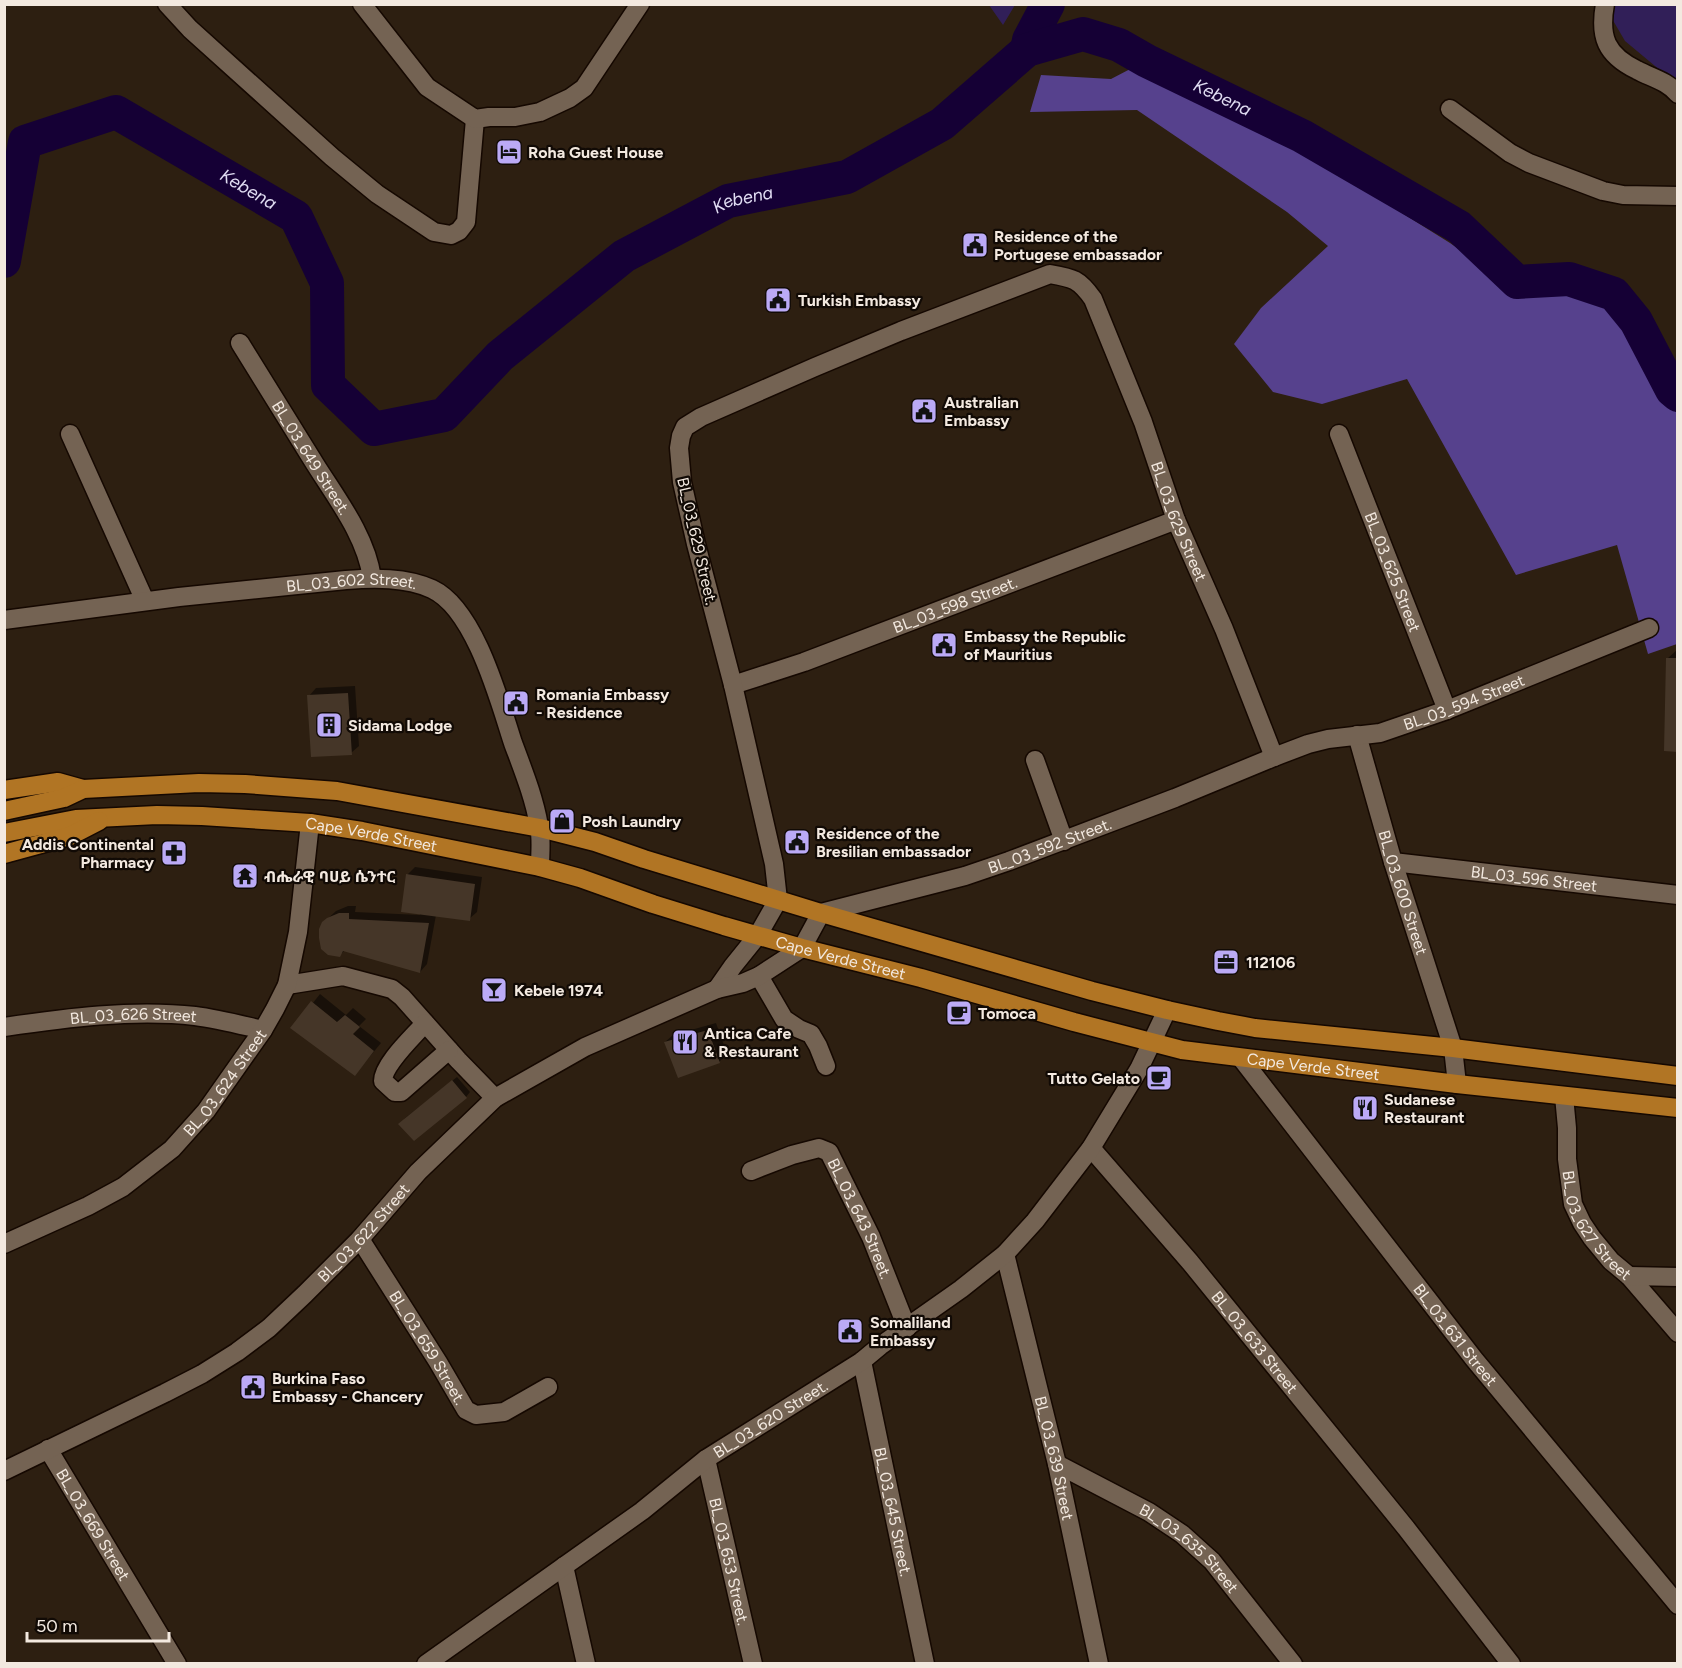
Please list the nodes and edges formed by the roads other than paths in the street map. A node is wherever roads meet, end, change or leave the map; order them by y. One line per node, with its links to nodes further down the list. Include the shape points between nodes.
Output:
1 (167, 4): 7 (street, via 332,157 377,194 434,232 450,235 466,222)
2 (362, 4): 7 (street, via 427,87)
3 (640, 4): 7 (street, via 584,88 570,98 540,112)
4 (1605, 4): 5 (street, via 1603,33 1610,51 1636,70 1658,78)
5 (1677, 94)
6 (1450, 109): 8 (street, via 1529,163 1603,191)
7 (475, 119)
8 (1677, 196)
9 (1083, 284): 13 (street, BL_03_629 Street, via 1093,299 1139,412); 18 (street, BL_03_629 Street., via 1050,274 1031,280 815,367 685,427 679,448 682,482)
10 (240, 343): 14 (street, BL_03_649 Street., via 345,512 364,548)
11 (70, 434): 15 (street)
12 (1339, 434): 19 (street, BL_03_625 Street)
13 (1176, 520): 18 (street, BL_03_598 Street., via 804,662); 21 (street, BL_03_629 Street)
14 (372, 578): 15 (street, BL_03_602 Street.); 28 (street, BL_03_602 Street., via 433,589 462,619 487,667)
15 (145, 601): 16 (street, BL_03_602 Street.)
16 (4, 620)
17 (1649, 627): 19 (street, BL_03_594 Street)
18 (733, 685): 35 (street, BL_03_629 Street., via 774,864)
19 (1447, 710): 20 (street, BL_03_594 Street, via 1380,733)
20 (1357, 735): 21 (street, BL_03_594 Street, via 1328,739); 32 (street, BL_03_600 Street)
21 (1274, 757): 30 (street, BL_03_592 Street.)
22 (1035, 760): 30 (street)
23 (83, 789): 24 (main road, via 58,782); 25 (main road, Cape Verde Street, via 64,798); 28 (main road, Cape Verde Street, via 199,783 304,788)
24 (4, 790)
25 (4, 811)
26 (108, 817): 27 (main road, Cape Verde Street, via 202,816); 29 (main road, Cape Verde Street, via 59,821); 31 (main road, via 69,836)
27 (310, 823): 33 (main road, Cape Verde Street); 40 (street, BL_03_624 Street, via 298,932)
28 (540, 828): 33 (street, BL_03_602 Street.); 35 (main road, Cape Verde Street)
29 (6, 832)
30 (1064, 841): 36 (street, BL_03_592 Street., via 964,876)
31 (4, 854)
32 (1393, 862): 34 (street, BL_03_596 Street); 47 (street, BL_03_600 Street)
33 (540, 867): 37 (main road, Cape Verde Street)
34 (1677, 895)
35 (778, 900): 36 (main road, Cape Verde Street); 37 (street)
36 (821, 913): 38 (street); 42 (main road, Cape Verde Street)
37 (758, 935): 38 (main road, Cape Verde Street); 41 (street)
38 (802, 948): 39 (street, BL_03_622 Street); 46 (main road, Cape Verde Street)
39 (759, 976): 41 (street, BL_03_622 Street); 50 (street, via 784,1019 811,1035)
40 (287, 985): 43 (street, via 343,976 370,982 392,989); 45 (street, BL_03_624 Street)
41 (717, 989): 54 (street, BL_03_622 Street, via 585,1047)
42 (1167, 1010): 46 (street); 47 (main road, Cape Verde Street, via 1255,1028)
43 (425, 1023): 48 (street); 48 (street, via 388,1066 383,1081 395,1092 401,1092)
44 (4, 1027): 45 (street, BL_03_626 Street, via 119,1014 171,1014)
45 (263, 1030): 59 (street, BL_03_624 Street, via 206,1111 172,1149 123,1187)
46 (1152, 1043): 49 (main road, Cape Verde Street); 56 (street)
47 (1453, 1048): 51 (main road, Cape Verde Street); 52 (street, BL_03_600 Street)
48 (449, 1050): 54 (street)
49 (1241, 1058): 52 (main road, Cape Verde Street); 72 (street, BL_03_631 Street, via 1474,1359)
50 (826, 1066)
51 (1677, 1076)
52 (1456, 1084): 53 (main road, Cape Verde Street)
53 (1564, 1096): 55 (main road, Cape Verde Street); 61 (street, BL_03_627 Street, via 1573,1204 1592,1238)
54 (495, 1098): 58 (street, BL_03_622 Street, via 418,1172)
55 (1677, 1108)
56 (1091, 1148): 60 (street, BL_03_620 Street.); 80 (street, BL_03_633 Street, via 1190,1262)
57 (751, 1171): 63 (street, BL_03_643 Street., via 819,1148 829,1152 872,1237)
58 (360, 1239): 66 (street, BL_03_659 Street., via 466,1410 476,1414 504,1412); 67 (street, BL_03_622 Street, via 269,1328 237,1352 165,1393)
59 (4, 1244)
60 (1005, 1254): 63 (street, BL_03_620 Street.); 69 (street, BL_03_639 Street)
61 (1629, 1276): 62 (street); 64 (street, BL_03_627 Street)
62 (1677, 1277)
63 (907, 1328): 65 (street, BL_03_620 Street.)
64 (1677, 1333)
65 (862, 1361): 68 (street, BL_03_620 Street.); 77 (street, BL_03_645 Street.)
66 (548, 1387)
67 (48, 1449): 70 (street, BL_03_622 Street); 73 (street, BL_03_669 Street)
68 (706, 1459): 71 (street, BL_03_620 Street., via 642,1511); 76 (street, BL_03_653 Street.)
69 (1057, 1464): 78 (street, BL_03_639 Street); 79 (street, BL_03_635 Street, via 1149,1512 1182,1534 1212,1561)
70 (4, 1471)
71 (564, 1566): 74 (street, BL_03_620 Street.); 75 (street)
72 (1677, 1605)
73 (177, 1664)
74 (426, 1664)
75 (586, 1664)
76 (753, 1664)
77 (925, 1664)
78 (1099, 1664)
79 (1293, 1664)
80 (1511, 1664)

